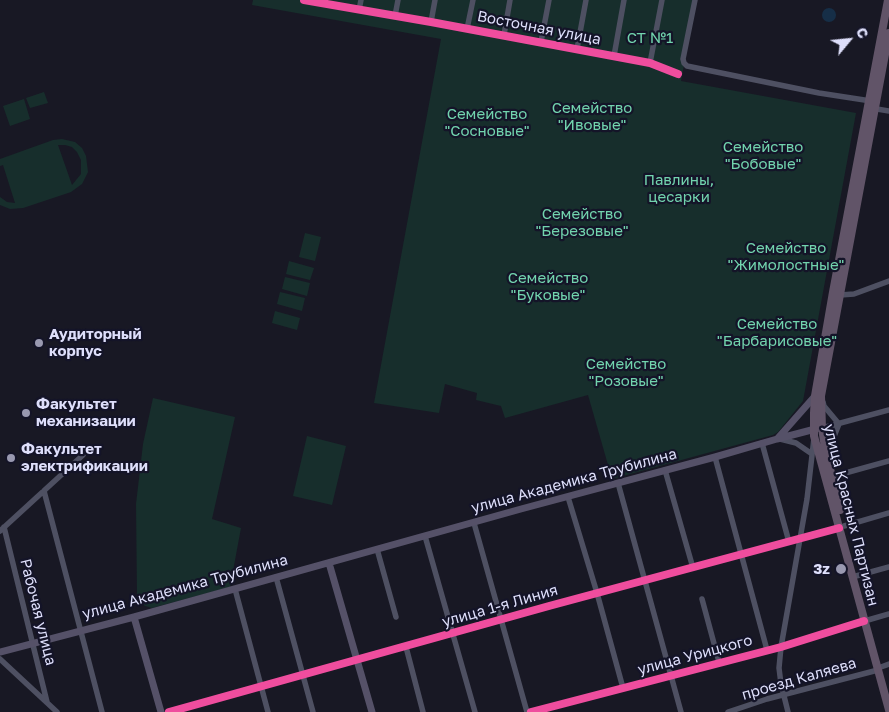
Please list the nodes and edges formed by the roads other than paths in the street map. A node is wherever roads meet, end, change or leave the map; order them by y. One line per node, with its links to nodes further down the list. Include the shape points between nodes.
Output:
1 (304, 0): 13 (street, Восточная улица)
2 (361, 0): 14 (street)
3 (398, 0): 15 (street)
4 (435, 0): 16 (street)
5 (473, 0): 17 (street)
6 (510, 0): 19 (street)
7 (548, 0): 20 (street)
8 (586, 0): 21 (street)
9 (624, 0): 23 (street)
10 (662, 0): 24 (street)
11 (695, 0): 26 (street, via 683,60 687,66)
12 (888, 0): 26 (highway, улица Красных Партизан)
13 (323, 2): 14 (street, Восточная улица)
14 (359, 10): 15 (street, Восточная улица)
15 (395, 16): 16 (street, Восточная улица)
16 (431, 22): 17 (street, Восточная улица)
17 (467, 29): 19 (street, Восточная улица)
18 (889, 33): 22 (highway, улица Красных Партизан)
19 (504, 36): 20 (street, Восточная улица)
20 (541, 42): 21 (street, Восточная улица)
21 (577, 49): 23 (street, Восточная улица)
22 (888, 49): 26 (highway, улица Красных Партизан)
23 (614, 56): 24 (street, Восточная улица)
24 (650, 63): 25 (street, Восточная улица)
25 (678, 74)
26 (871, 105): 27 (street); 29 (highway, улица Красных Партизан); 30 (highway, улица Красных Партизан)
27 (889, 111)
28 (889, 281): 29 (street, via 854,294)
29 (840, 295): 30 (highway, улица Красных Партизан)
30 (818, 396): 32 (street); 33 (highway, улица Красных Партизан); 34 (highway, улица Красных Партизан); 35 (main road)
31 (889, 410): 32 (street)
32 (839, 424): 33 (street); 40 (street)
33 (822, 428): 34 (main road, улица Академика Трубилина); 40 (highway, улица Красных Партизан)
34 (814, 433): 35 (main road, улица Академика Трубилина); 37 (street); 42 (highway, улица Красных Партизан)
35 (778, 438): 36 (main road, улица Академика Трубилина); 37 (street, via 796,443)
36 (762, 443): 39 (main road, улица Академика Трубилина); 55 (street)
37 (812, 454): 44 (street)
38 (83, 456): 47 (street)
39 (715, 457): 43 (main road, улица Академика Трубилина); 57 (street)
40 (827, 458): 45 (highway, улица Красных Партизан)
41 (889, 461): 45 (street)
42 (822, 466): 44 (street, via 816,466); 51 (highway, улица Красных Партизан)
43 (665, 470): 46 (main road, улица Академика Трубилина); 60 (street)
44 (810, 472): 54 (street)
45 (831, 477): 51 (highway, улица Красных Партизан)
46 (618, 483): 48 (main road, улица Академика Трубилина); 63 (street)
47 (44, 491): 52 (street); 72 (street)
48 (568, 496): 50 (main road, улица Академика Трубилина); 65 (street)
49 (889, 513): 51 (street, улица 1-я Линия)
50 (474, 523): 53 (main road, улица Академика Трубилина); 70 (street, улица 1-я Линия)
51 (842, 527): 54 (street, улица 1-я Линия); 61 (highway, улица Красных Партизан); 71 (highway, улица Красных Партизан)
52 (2, 529): 74 (street, Рабочая улица)
53 (425, 536): 56 (main road, улица Академика Трубилина); 73 (street)
54 (801, 539): 55 (street, улица 1-я Линия); 76 (street)
55 (789, 542): 57 (street, улица 1-я Линия)
56 (377, 549): 58 (main road, улица Академика Трубилина); 69 (street)
57 (741, 555): 60 (street, улица 1-я Линия); 77 (street)
58 (330, 563): 62 (main road, улица Академика Трубилина); 80 (main road)
59 (889, 567): 61 (street)
60 (693, 568): 63 (street, улица 1-я Линия)
61 (856, 576): 71 (highway, улица Красных Партизан)
62 (276, 577): 64 (main road, улица Академика Трубилина); 83 (street)
63 (644, 580): 65 (street, улица 1-я Линия); 84 (street)
64 (235, 589): 68 (main road, улица Академика Трубилина); 85 (street)
65 (597, 593): 70 (street, улица 1-я Линия); 86 (street, улица Урицкого)
66 (702, 598): 81 (street, улица Урицкого)
67 (889, 614): 71 (street, улица Урицкого)
68 (134, 617): 72 (main road, улица Академика Трубилина); 93 (main road)
69 (396, 617)
70 (500, 620): 73 (street, улица 1-я Линия); 100 (street)
71 (866, 621): 76 (street, улица Урицкого); 82 (highway, улица Красных Партизан)
72 (80, 630): 74 (main road, улица Академика Трубилина); 92 (street)
73 (452, 633): 75 (street, улица 1-я Линия); 99 (street)
74 (33, 642): 78 (main road, улица Академика Трубилина); 89 (street, Рабочая улица)
75 (406, 647): 80 (street, улица 1-я Линия); 98 (street)
76 (781, 647): 77 (street, улица Урицкого); 87 (street, via 779,668)
77 (767, 650): 81 (street, улица Урицкого)
78 (0, 652)
79 (0, 659): 89 (street)
80 (357, 659): 83 (street, улица 1-я Линия); 97 (main road)
81 (719, 662): 84 (street, улица Урицкого)
82 (883, 667): 87 (street, проезд Каляева); 88 (highway, улица Красных Партизан); 90 (highway, улица Красных Партизан)
83 (303, 675): 85 (street, улица 1-я Линия); 96 (street)
84 (671, 676): 86 (street, улица Урицкого); 102 (street)
85 (260, 686): 94 (street, улица 1-я Линия); 95 (street)
86 (622, 688): 101 (street, улица Урицкого)
87 (784, 695): 103 (street, проезд Каляева); 104 (street)
88 (889, 695)
89 (47, 702): 91 (street)
90 (889, 710)
91 (57, 712)
92 (102, 712)
93 (161, 712)
94 (169, 712)
95 (268, 712)
96 (313, 712)
97 (372, 712)
98 (424, 712)
99 (475, 712)
100 (526, 712)
101 (531, 712)
102 (681, 712)
103 (728, 712)
104 (788, 712)

